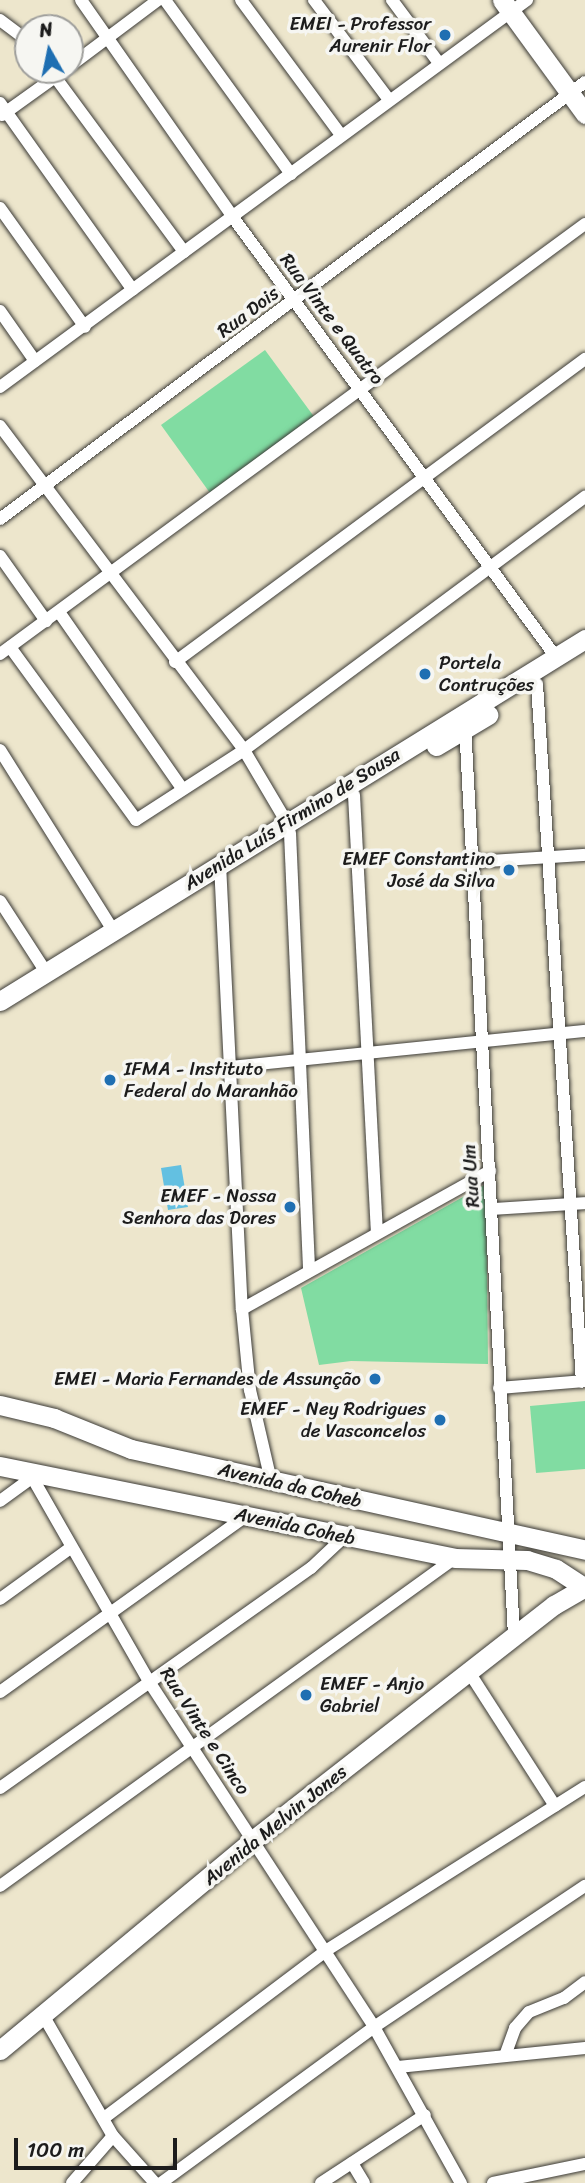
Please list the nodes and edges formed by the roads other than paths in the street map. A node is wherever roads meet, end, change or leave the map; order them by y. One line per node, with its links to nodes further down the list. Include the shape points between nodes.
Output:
1 (81, 0): 9 (street, Rua Vinte e Quatro)
2 (158, 0): 9 (street)
3 (166, 0): 19 (street)
4 (241, 0): 18 (street)
5 (314, 0): 15 (street)
6 (392, 0): 11 (street)
7 (527, 0): 8 (street)
8 (506, 6): 11 (street); 14 (main road)
9 (107, 36): 10 (street); 21 (street, Rua Vinte e Quatro)
10 (84, 55)
11 (439, 63): 15 (street)
12 (40, 84): 16 (street)
13 (65, 84): 23 (street)
14 (578, 88): 17 (main road); 25 (street, Rua Dois)
15 (389, 100): 18 (street)
16 (2, 110): 24 (street)
17 (585, 114)
18 (341, 135): 19 (street)
19 (291, 174): 21 (street)
20 (0, 208): 27 (street)
21 (232, 216): 23 (street); 25 (street, Rua Vinte e Quatro)
22 (585, 224): 31 (street)
23 (184, 252): 24 (street)
24 (133, 290): 27 (street)
25 (295, 302): 31 (street, Rua Vinte e Quatro); 34 (street, Rua Dois)
26 (0, 311): 29 (street)
27 (85, 327): 29 (street)
28 (585, 359): 33 (street)
29 (35, 361): 30 (street)
30 (0, 387)
31 (361, 390): 33 (street, Rua Vinte e Quatro); 39 (street)
32 (0, 426): 34 (street)
33 (427, 480): 38 (street, Rua Vinte e Quatro); 46 (street)
34 (44, 488): 36 (street, Rua Dois); 39 (street)
35 (585, 497): 38 (street)
36 (0, 519)
37 (0, 556): 41 (street)
38 (491, 565): 45 (street, Rua Vinte e Quatro); 50 (street)
39 (109, 576): 40 (street); 46 (street)
40 (60, 612): 41 (street); 51 (street)
41 (46, 621): 43 (street)
42 (585, 639): 45 (main road, Avenida Luís Firmino de Sousa)
43 (5, 651): 51 (street, via 130,816 141,818)
44 (585, 655): 47 (main road, Avenida Luís Firmino de Sousa)
45 (556, 657): 48 (main road, Avenida Luís Firmino de Sousa)
46 (175, 662): 50 (street)
47 (537, 684): 48 (main road, Avenida Luís Firmino de Sousa); 55 (street)
48 (465, 721): 52 (main road, Avenida Luís Firmino de Sousa); 53 (main road, Avenida Luís Firmino de Sousa); 56 (street, Rua Um)
49 (0, 750): 59 (street)
50 (244, 750): 51 (street); 53 (street)
51 (182, 788)
52 (354, 795): 53 (main road, Avenida Luís Firmino de Sousa); 66 (street)
53 (288, 827): 57 (main road, Avenida Luís Firmino de Sousa); 67 (street)
54 (585, 855): 55 (street)
55 (550, 857): 56 (street); 64 (street)
56 (473, 862): 65 (street, Rua Um)
57 (220, 872): 59 (main road, Avenida Luís Firmino de Sousa); 68 (street)
58 (0, 901): 60 (street)
59 (105, 939): 60 (main road, Avenida Luís Firmino de Sousa); 62 (main road, Avenida Luís Firmino de Sousa)
60 (46, 972): 61 (main road, Avenida Luís Firmino de Sousa)
61 (0, 1001)
62 (0, 1014)
63 (585, 1031): 64 (street)
64 (558, 1033): 65 (street); 71 (street)
65 (482, 1038): 66 (street); 69 (street, Rua Um)
66 (370, 1051): 67 (street); 73 (street)
67 (297, 1059): 68 (street); 74 (street)
68 (229, 1067): 75 (street)
69 (490, 1171): 72 (street, Rua Um); 73 (street)
70 (585, 1203): 71 (street)
71 (568, 1204): 72 (street); 76 (street)
72 (493, 1209): 77 (street, Rua Um)
73 (377, 1231): 74 (street)
74 (309, 1271): 75 (street)
75 (242, 1309): 81 (street, via 250,1390)
76 (583, 1382): 77 (street)
77 (499, 1388): 84 (street, Rua Um)
78 (0, 1405): 81 (main road, Avenida da Coheb, via 54,1419 131,1449)
79 (0, 1466): 80 (main road, Avenida Coheb)
80 (35, 1476): 82 (street); 83 (main road, Avenida Coheb); 86 (street, Rua Vinte e Cinco)
81 (271, 1481): 84 (main road, Avenida da Coheb)
82 (0, 1501)
83 (247, 1515): 85 (main road, Avenida Coheb); 92 (street)
84 (508, 1535): 87 (main road, Avenida da Coheb); 89 (street, Rua Um)
85 (345, 1536): 88 (main road, Avenida Coheb); 95 (street, via 311,1568)
86 (69, 1549): 91 (street); 92 (street, Rua Vinte e Cinco)
87 (585, 1550)
88 (455, 1559): 89 (main road, Avenida Coheb); 97 (street, via 356,1634)
89 (510, 1559): 90 (main road, Avenida Coheb, via 541,1563); 93 (street, Rua Um)
90 (583, 1584): 93 (main road, Avenida Melvin Jones)
91 (0, 1599)
92 (111, 1616): 95 (street, Rua Vinte e Cinco); 96 (street)
93 (514, 1636): 94 (main road, Avenida Melvin Jones)
94 (469, 1672): 100 (street); 101 (main road, Avenida Melvin Jones)
95 (150, 1683): 97 (street, Rua Vinte e Cinco); 99 (street)
96 (0, 1692)
97 (192, 1746): 101 (street, Rua Vinte e Cinco); 102 (street)
98 (585, 1787): 100 (street)
99 (0, 1788)
100 (555, 1806): 104 (street)
101 (253, 1840): 104 (street, Rua Vinte e Cinco); 106 (main road, Avenida Melvin Jones)
102 (0, 1886)
103 (585, 1886): 107 (street)
104 (327, 1950): 107 (street, Rua Vinte e Cinco); 113 (street)
105 (585, 1982): 110 (street, via 564,1998 529,2012 515,2028)
106 (43, 2015): 109 (main road, Avenida Melvin Jones); 113 (street)
107 (374, 2027): 111 (street, Rua Vinte e Cinco); 119 (street)
108 (585, 2048): 110 (street)
109 (0, 2050)
110 (506, 2053): 111 (street)
111 (398, 2067): 112 (street, Rua Vinte e Cinco)
112 (425, 2115): 115 (street); 122 (street, Rua Vinte e Cinco)
113 (104, 2118): 114 (street)
114 (113, 2136): 117 (street); 118 (street)
115 (352, 2163): 120 (street); 121 (street)
116 (585, 2164): 123 (street)
117 (72, 2183)
118 (155, 2183)
119 (161, 2183)
120 (321, 2183)
121 (364, 2183)
122 (461, 2183)
123 (493, 2183)

